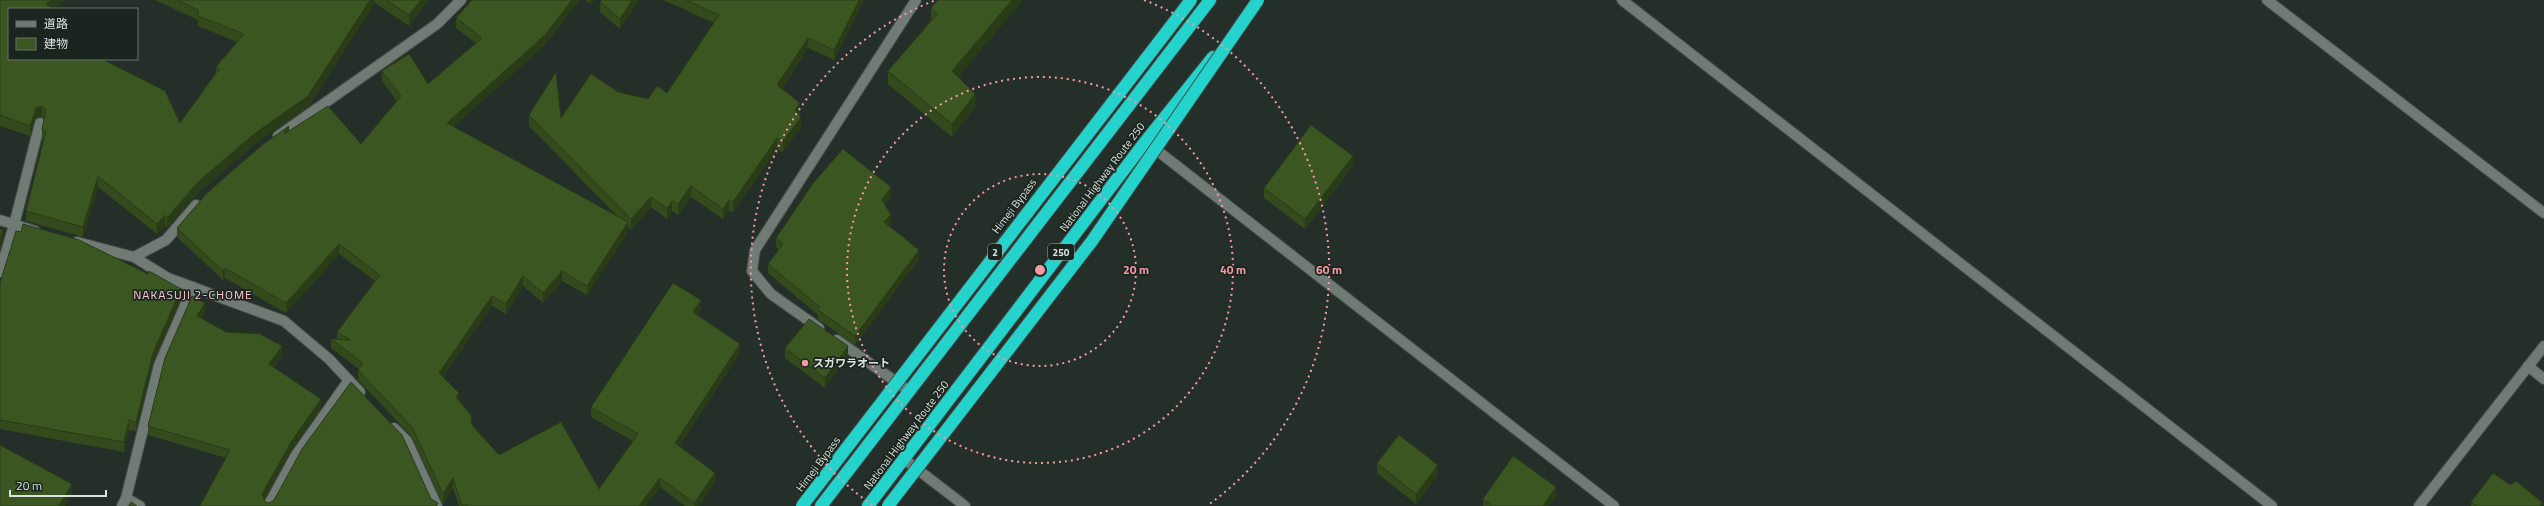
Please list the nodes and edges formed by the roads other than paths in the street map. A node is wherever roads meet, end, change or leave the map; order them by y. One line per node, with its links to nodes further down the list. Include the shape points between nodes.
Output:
1 (461, 0): 9 (street, via 437,24)
2 (916, 0): 24 (street, via 755,250 752,271 771,294)
3 (1191, 0): 32 (highway, Himeji Bypass / 2, bridge)
4 (1210, 0): 24 (highway, National Highway Route 250)
5 (1258, 0): 10 (highway, National Highway Route 250 / 250); 35 (highway, bridge, via 1092,242)
6 (1622, 0): 38 (street)
7 (2267, 0): 12 (street)
8 (40, 123): 14 (street)
9 (271, 141)
10 (1145, 142): 27 (highway, National Highway Route 250 / 250); 37 (street)
11 (202, 198): 17 (street, via 166,240)
12 (2544, 213)
13 (0, 220): 14 (street)
14 (14, 225): 15 (street); 18 (street)
15 (48, 235)
16 (70, 241): 17 (street)
17 (134, 257): 19 (street, via 168,278)
18 (0, 272)
19 (193, 287): 23 (street, via 284,322); 28 (street, via 159,365)
20 (2544, 346): 21 (street)
21 (2528, 366): 22 (street); 39 (street)
22 (2544, 379)
23 (349, 380): 25 (street); 30 (street, via 296,455)
24 (909, 391): 33 (highway, National Highway Route 250)
25 (370, 402)
26 (386, 419): 31 (street, via 407,442)
27 (904, 459): 34 (highway, National Highway Route 250 / 250); 36 (street)
28 (124, 502): 29 (street)
29 (140, 506)
30 (268, 506)
31 (437, 506)
32 (802, 506)
33 (821, 506)
34 (868, 506)
35 (888, 506)
36 (965, 506)
37 (1614, 506)
38 (2272, 506)
39 (2419, 506)

